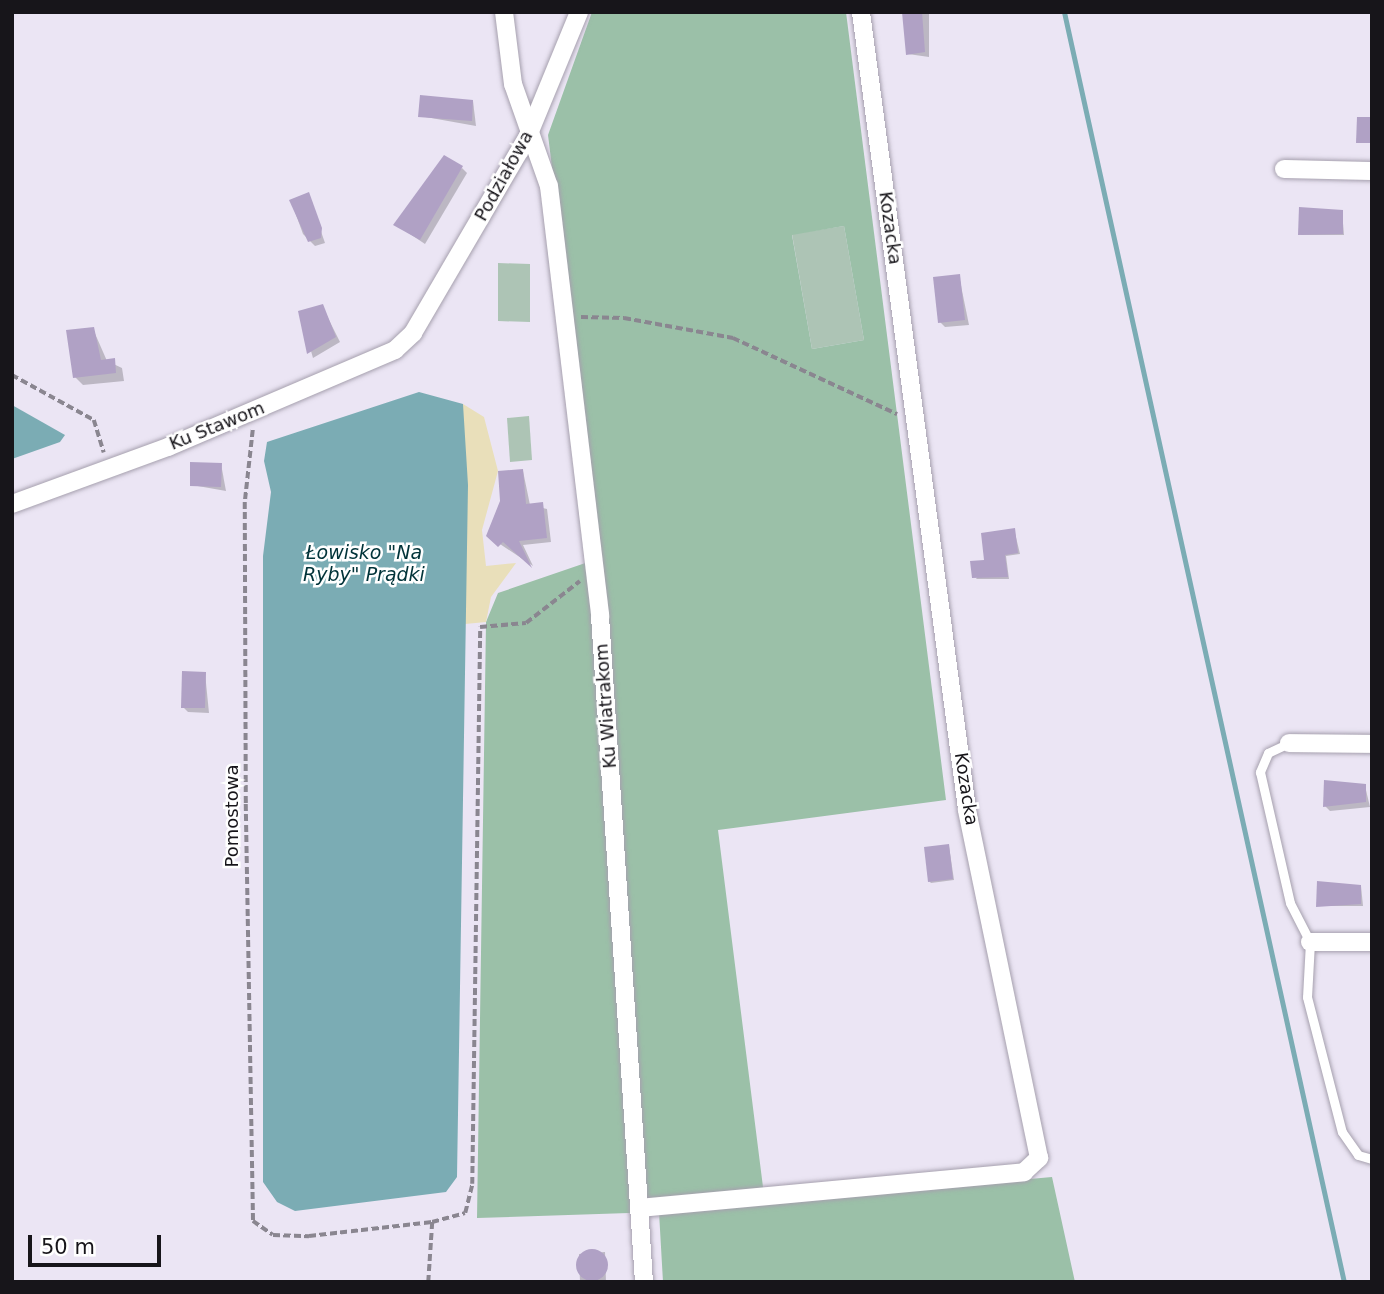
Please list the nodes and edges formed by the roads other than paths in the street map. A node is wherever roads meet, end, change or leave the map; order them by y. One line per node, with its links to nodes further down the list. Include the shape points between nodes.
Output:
1 (504, 12): 4 (street, Ku Wiatrakom)
2 (579, 12): 4 (street, Podziałowa)
3 (861, 12): 14 (street, Kozacka, via 967,809 1039,1158 1024,1172)
4 (528, 136): 7 (street, Podziałowa); 14 (street, Ku Wiatrakom, via 549,186 595,568)
5 (1284, 170): 6 (street)
6 (1372, 171)
7 (413, 333): 8 (street, Ku Stawom, via 377,360)
8 (12, 504)
9 (1289, 743): 10 (street); 11 (lane, via 1268,753 1261,772 1290,903)
10 (1372, 744)
11 (1310, 942): 12 (street); 13 (lane, via 1307,997 1342,1132 1358,1155)
12 (1372, 942)
13 (1372, 1159)
14 (639, 1208): 15 (street, Ku Wiatrakom)
15 (644, 1282)

